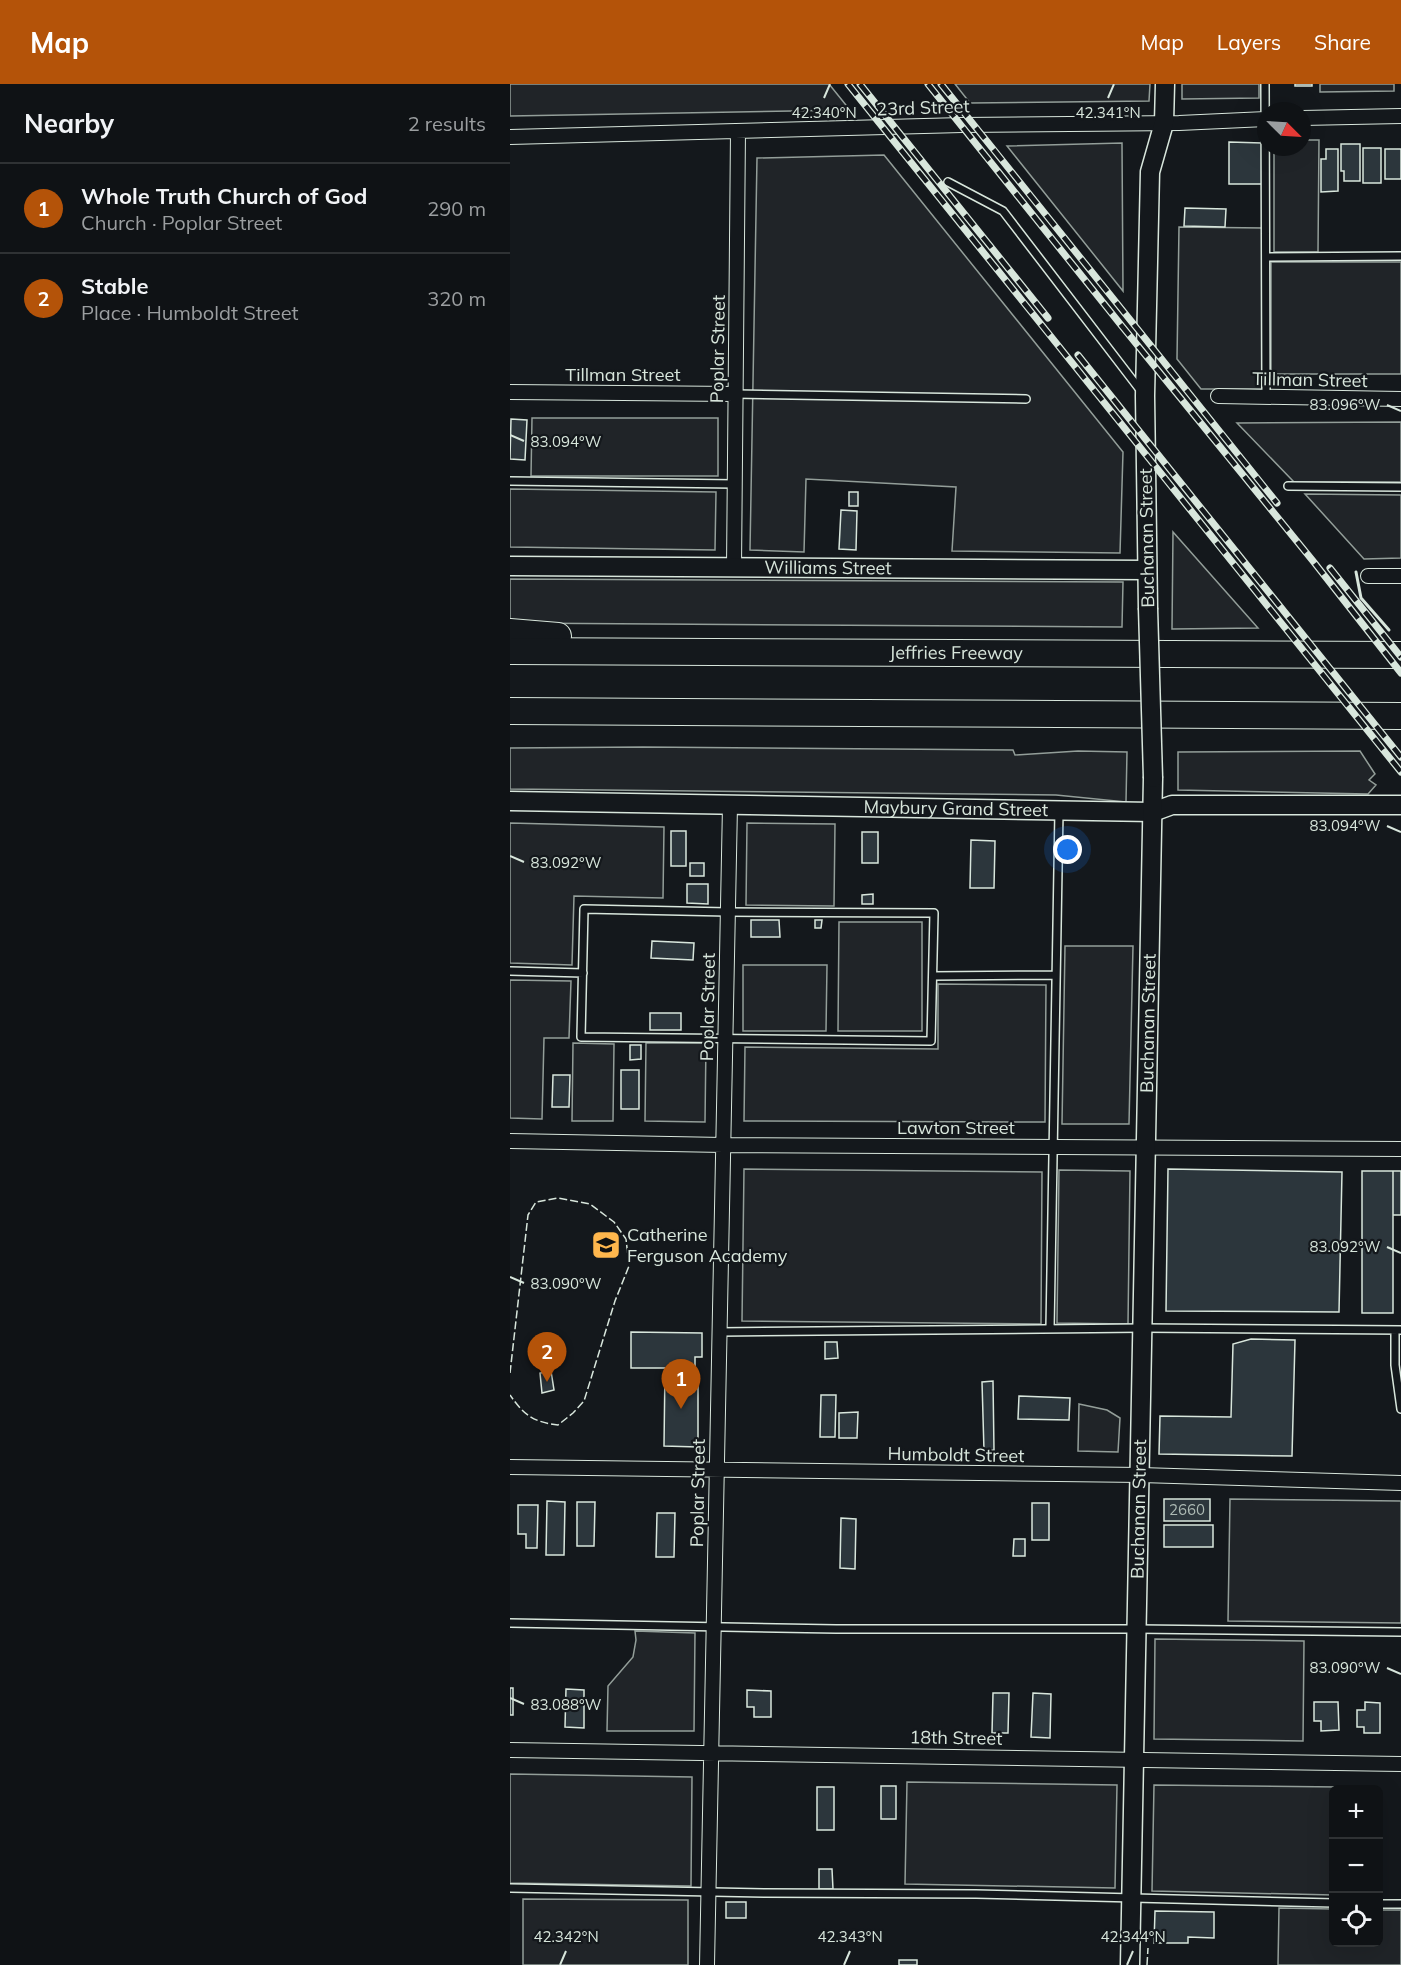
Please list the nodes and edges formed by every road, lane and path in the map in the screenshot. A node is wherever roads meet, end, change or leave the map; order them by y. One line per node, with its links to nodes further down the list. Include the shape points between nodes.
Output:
1 (1165, 84): 7 (street, Buchanan Street)
2 (1265, 84): 3 (lane)
3 (1266, 102)
4 (1401, 116): 5 (street)
5 (1311, 118)
6 (1257, 119): 7 (street, 23rd Street)
7 (1164, 123): 8 (street, 23rd Street, via 962,124); 16 (street, Buchanan Street, via 1150,172)
8 (738, 132): 9 (street, 23rd Street); 15 (street, Poplar Street)
9 (510, 137)
10 (1266, 156): 13 (lane)
11 (948, 182): 16 (lane, via 1003,211)
12 (1401, 256): 13 (lane)
13 (1266, 257): 18 (lane)
14 (510, 392): 15 (street, Tillman Street)
15 (735, 394): 19 (lane); 22 (street, Poplar Street)
16 (1145, 396): 27 (street, Buchanan Street)
17 (1218, 396): 18 (street, Tillman Street)
18 (1266, 397): 20 (street, Tillman Street)
19 (1026, 399)
20 (1401, 399)
21 (510, 481): 22 (lane)
22 (735, 484): 26 (street, Poplar Street)
23 (1288, 486): 24 (lane)
24 (1401, 487)
25 (510, 566): 26 (street, Williams Street)
26 (734, 567): 27 (street, Williams Street)
27 (1148, 570): 40 (street, Buchanan Street, bridge)
28 (1368, 576): 29 (street)
29 (1401, 576)
30 (510, 632): 32 (highway)
31 (510, 651): 32 (highway, Jeffries Freeway)
32 (771, 652): 33 (highway, Jeffries Freeway)
33 (1401, 655)
34 (510, 711): 35 (highway)
35 (1401, 716)
36 (510, 801): 37 (street, Maybury Grand Street)
37 (730, 805): 39 (street, Maybury Grand Street); 41 (street, Poplar Street)
38 (1401, 806): 40 (street, Maybury Grand Street, via 1172,805)
39 (1059, 811): 40 (street, Maybury Grand Street); 44 (lane)
40 (1154, 812): 50 (street, Buchanan Street)
41 (728, 912): 43 (lane, via 584,909); 45 (lane, via 934,913); 46 (street, Poplar Street)
42 (510, 971): 43 (lane)
43 (583, 973): 46 (lane, via 581,1037)
44 (1056, 975): 45 (lane); 49 (lane)
45 (933, 976): 46 (lane, via 931,1041)
46 (725, 1038): 48 (street, Poplar Street)
47 (510, 1141): 48 (street, Lawton Street)
48 (723, 1145): 49 (street, Lawton Street); 55 (street, Poplar Street)
49 (1053, 1147): 50 (street, Lawton Street); 53 (lane)
50 (1145, 1147): 51 (street, Lawton Street); 52 (street, Buchanan Street)
51 (1401, 1149)
52 (1143, 1328): 53 (lane); 54 (lane); 59 (street, Buchanan Street)
53 (1050, 1329): 55 (lane)
54 (1398, 1330): 56 (lane, via 1395,1365)
55 (719, 1332): 58 (street, Poplar Street)
56 (1401, 1409)
57 (510, 1467): 58 (street, Humboldt Street)
58 (717, 1471): 59 (street, Humboldt Street); 62 (street, Poplar Street)
59 (1140, 1475): 60 (street, Humboldt Street); 63 (street, Buchanan Street)
60 (1401, 1483)
61 (510, 1623): 62 (lane)
62 (714, 1627): 63 (lane); 66 (street, Poplar Street)
63 (1137, 1629): 64 (lane); 67 (street, Buchanan Street)
64 (1401, 1632)
65 (510, 1750): 66 (street, 18th Street)
66 (711, 1752): 67 (street, 18th Street); 70 (street, Poplar Street)
67 (1135, 1760): 68 (street, 18th Street); 71 (street, Buchanan Street)
68 (1401, 1764)
69 (510, 1888): 70 (lane)
70 (708, 1891): 71 (lane); 75 (street, Poplar Street)
71 (1131, 1898): 72 (lane); 76 (street, Buchanan Street)
72 (1329, 1903)
73 (1383, 1904): 74 (lane)
74 (1401, 1904)
75 (707, 1965)
76 (1130, 1965)

